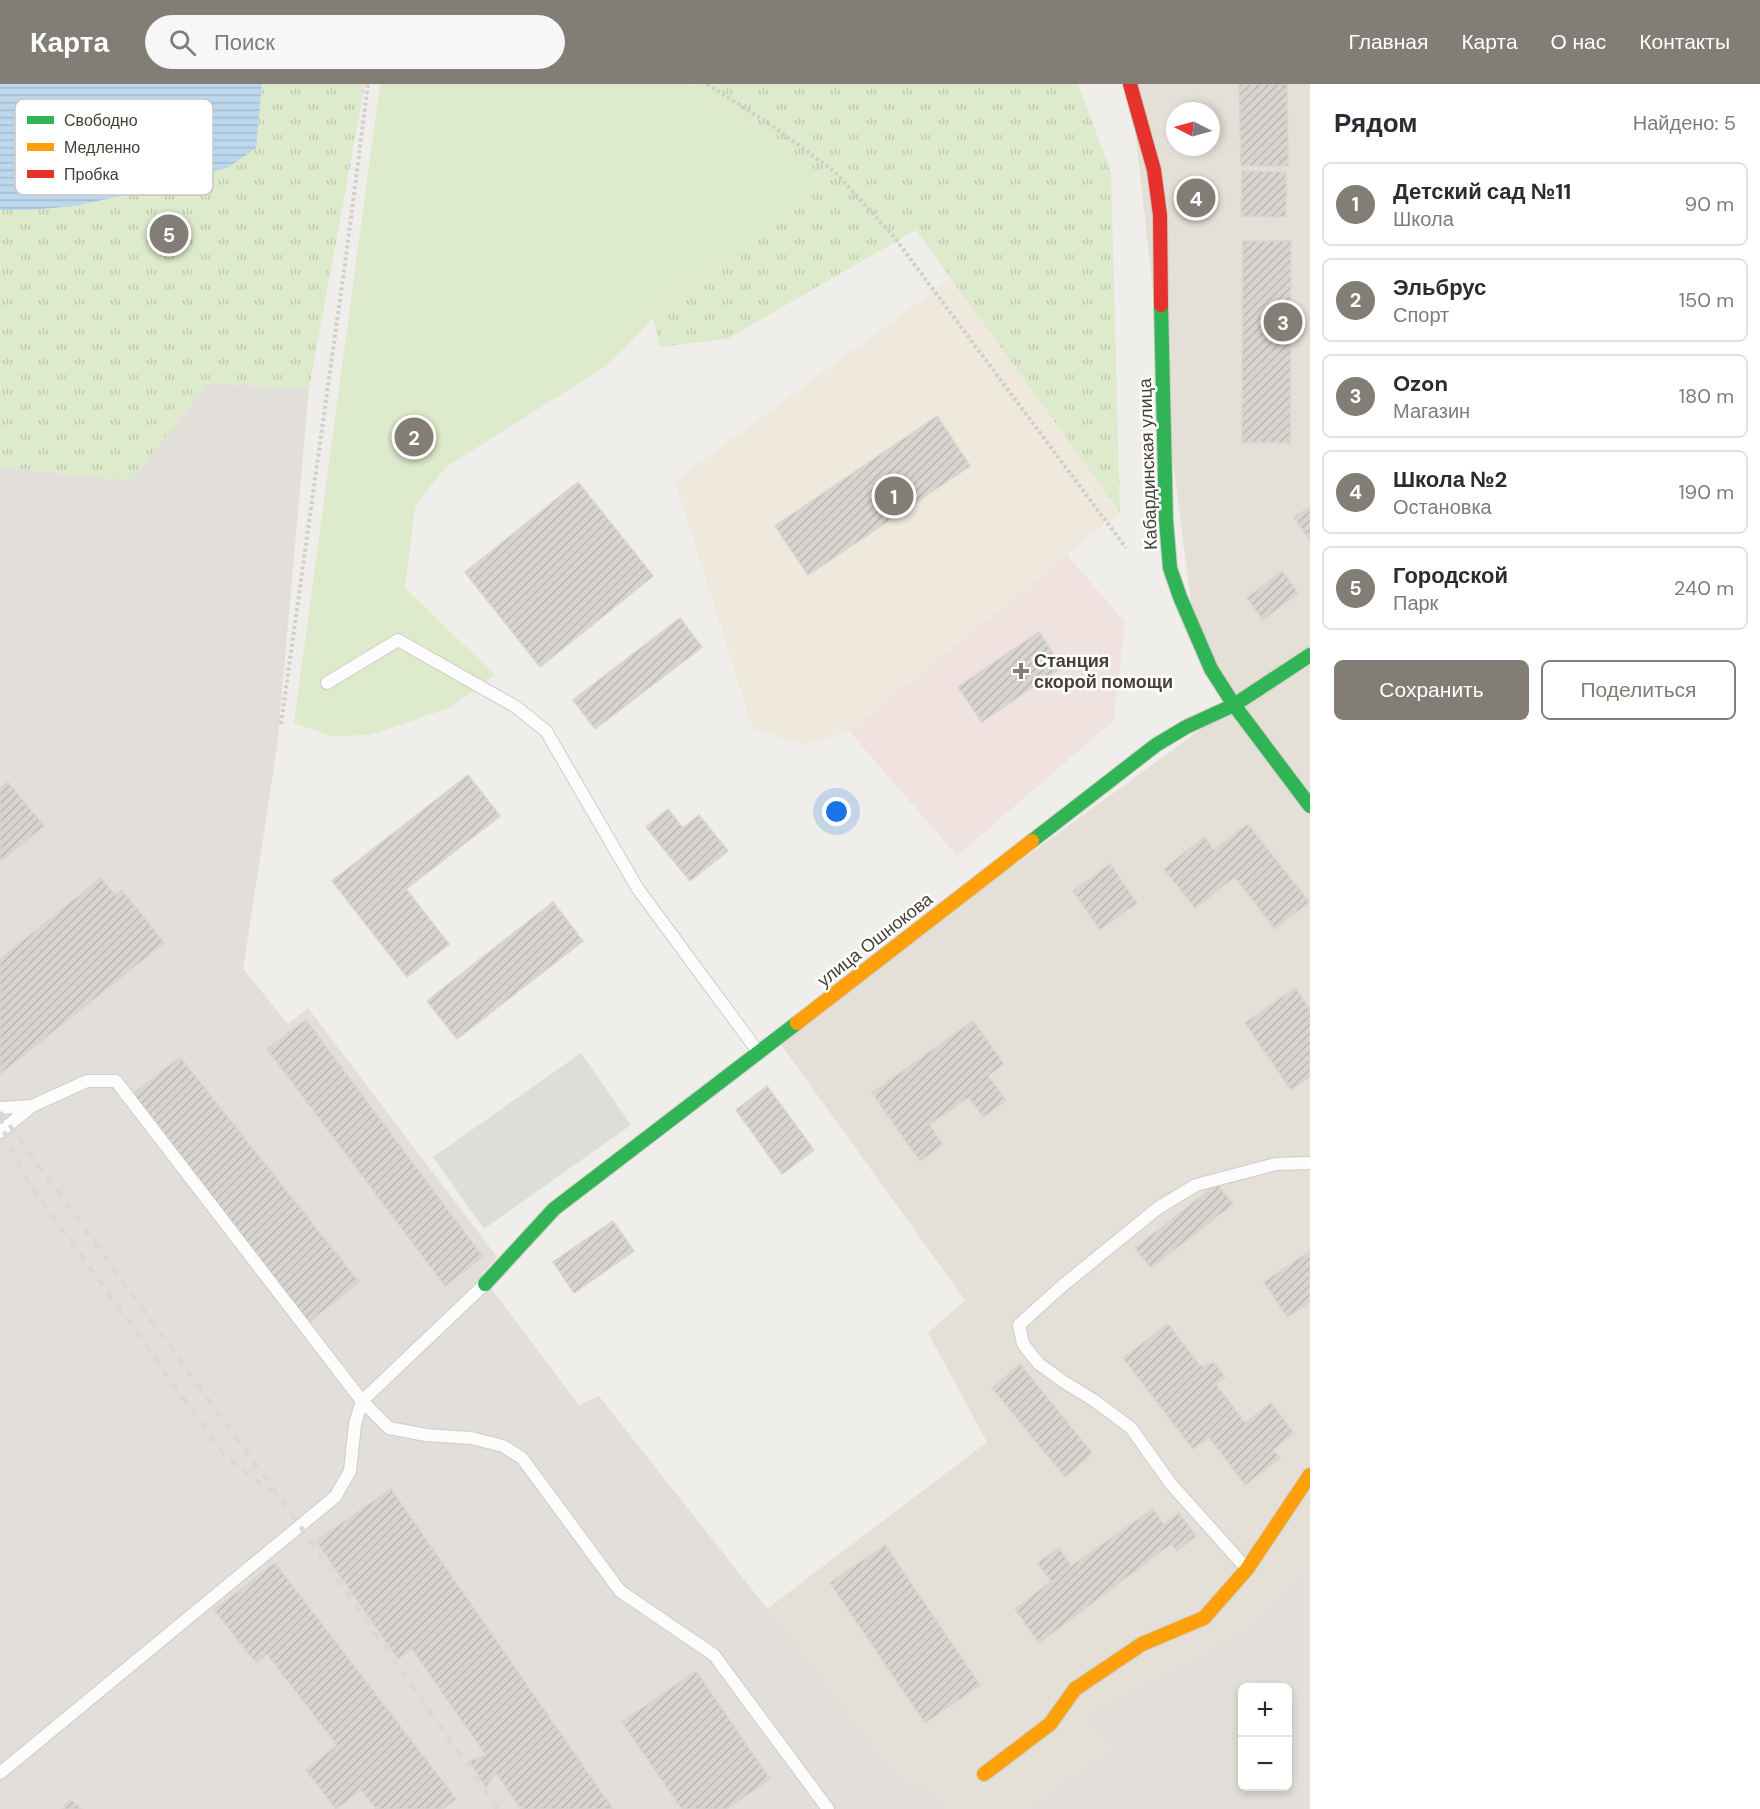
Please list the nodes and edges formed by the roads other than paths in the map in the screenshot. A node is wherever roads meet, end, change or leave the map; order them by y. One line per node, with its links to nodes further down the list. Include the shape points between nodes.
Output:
1 (1130, 84): 4 (street, Кабардинская улица, via 1154,170 1160,215 1170,568 1211,669)
2 (1310, 655): 4 (street, улица Ошнокова)
3 (327, 683): 6 (lane, via 398,640 516,706 546,731 638,889)
4 (1234, 705): 5 (street, Кабардинская улица); 6 (street, улица Ошнокова, via 1156,744)
5 (1310, 806)
6 (759, 1053): 11 (street, улица Ошнокова, via 554,1209)
7 (32, 1106): 8 (lane); 9 (lane); 12 (lane, via 87,1081 116,1081)
8 (0, 1108)
9 (0, 1132)
10 (1310, 1163): 14 (lane, via 1276,1164 1196,1185 1158,1208 1019,1325 1023,1344 1039,1364 1131,1428 1171,1484)
11 (485, 1284): 12 (lane)
12 (362, 1401): 15 (lane, via 355,1424 350,1471 335,1497); 17 (lane, via 389,1428 471,1438 503,1446 522,1458 620,1591 714,1655)
13 (1310, 1475): 14 (street)
14 (1247, 1569): 16 (street, via 1204,1618 1142,1644 1075,1689 1050,1724)
15 (0, 1773)
16 (984, 1774)
17 (828, 1809)

